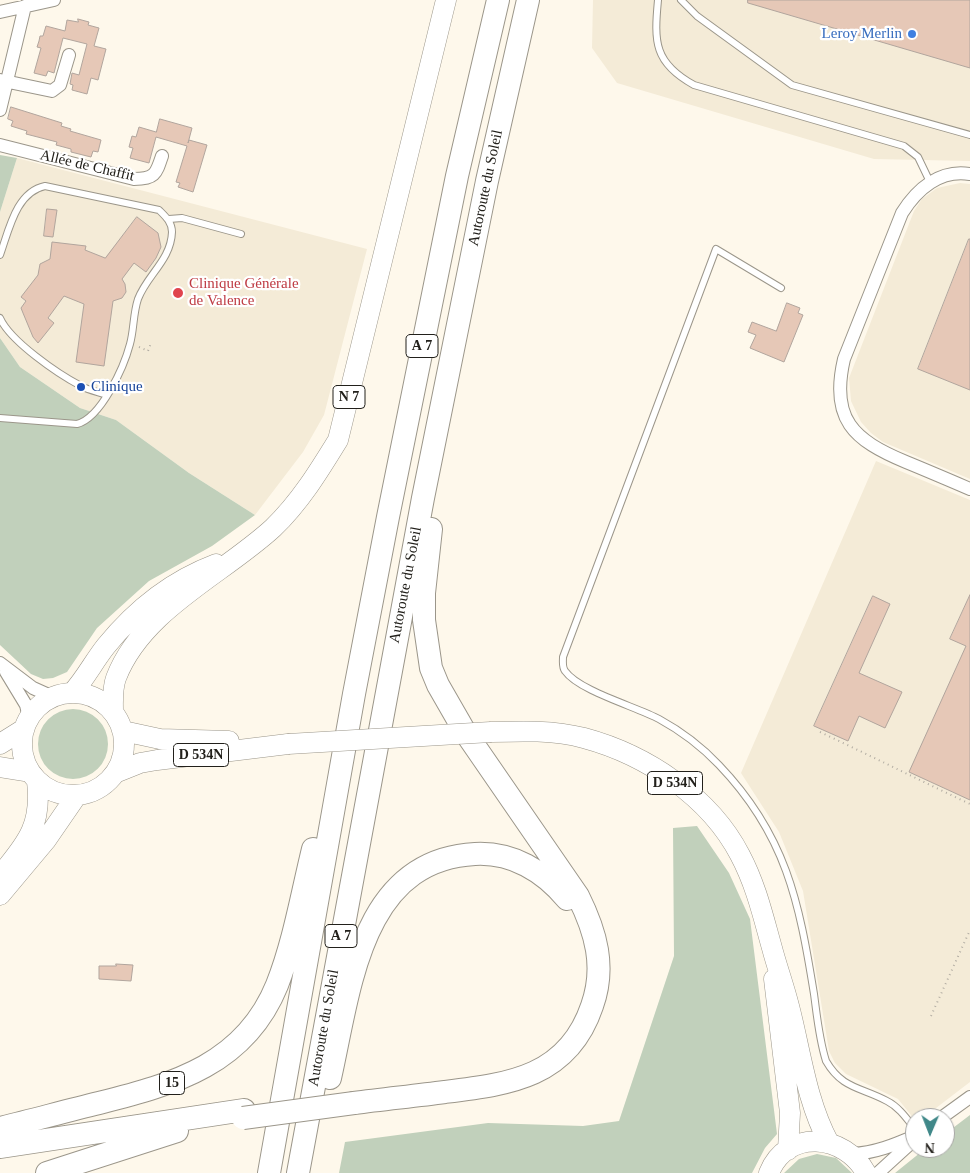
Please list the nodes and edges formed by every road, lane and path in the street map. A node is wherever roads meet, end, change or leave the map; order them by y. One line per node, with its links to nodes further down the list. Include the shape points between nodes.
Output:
1 (54, 0): 7 (street)
2 (446, 0): 28 (main road, N 7, via 338,440 305,494 274,527)
3 (498, 0): 31 (highway, Autoroute du Soleil / A 7, via 431,301)
4 (528, 0): 21 (highway, Autoroute du Soleil / A 7)
5 (658, 0): 16 (lane, via 656,42 666,62 684,79 694,85 904,146 918,157)
6 (681, 0): 12 (lane, via 697,16 792,85)
7 (25, 6): 8 (street); 10 (street)
8 (0, 12)
9 (69, 55): 10 (street, via 60,85 52,91)
10 (4, 81): 11 (street)
11 (0, 110)
12 (970, 135)
13 (0, 145): 14 (street, Allée de Chaffit, via 134,179 147,179 156,173)
14 (162, 156)
15 (970, 174): 16 (street, via 948,175)
16 (930, 182): 27 (street, via 902,213 844,359 839,397 851,429 866,443)
17 (169, 219): 18 (lane, via 182,218); 19 (lane, via 158,210 45,186 35,188 25,195); 25 (lane, via 172,230 166,257 139,297 130,344)
18 (241, 234)
19 (0, 255)
20 (781, 288): 52 (lane, via 716,249 563,657 563,665 574,679 592,690 658,719 690,739 718,764 754,805 780,853 796,896 826,1061 842,1082 888,1101)
21 (462, 303): 49 (highway, via 451,418 428,546 424,593 426,643 431,668 449,708 588,915 598,947 597,988 589,1015 573,1042 553,1062 534,1073 504,1084); 62 (highway, Autoroute du Soleil / A 7, via 384,700)
22 (0, 318): 25 (lane, via 31,352 81,387)
23 (151, 343): 24 (path, via 148,351)
24 (145, 349)
25 (107, 395): 26 (lane, via 88,419 77,424)
26 (0, 418)
27 (970, 489)
28 (243, 553): 30 (main road, N 7, via 200,569 162,591 140,609); 32 (main road, N 7, via 154,621 136,644 116,680)
29 (1, 664): 30 (street, via 33,688); 33 (street, via 26,705)
30 (62, 695): 32 (main road, via 87,695 102,701); 33 (main road, via 39,706)
31 (352, 705): 53 (highway, 15, via 286,957 268,1004 246,1034 204,1069 181,1080); 61 (highway, Autoroute du Soleil / A 7)
32 (113, 712): 34 (main road)
33 (26, 724): 36 (main road); 40 (main road, via 22,751)
34 (122, 731): 37 (main road, D 534N, via 160,739); 39 (main road, via 122,760)
35 (820, 732): 42 (path)
36 (0, 744)
37 (288, 744): 39 (main road, D 534N, via 157,760); 46 (main road, D 534N, bridge, via 540,732 583,738 643,761 688,793 725,831 740,854 761,904)
38 (0, 767): 40 (main road)
39 (115, 773): 41 (main road, via 98,788)
40 (34, 776): 41 (main road, via 49,789); 43 (main road, via 39,806 34,827 17,856)
41 (77, 795): 44 (main road, via 46,840)
42 (970, 804)
43 (0, 875)
44 (0, 895)
45 (970, 930): 47 (path)
46 (772, 947): 55 (main road, D 534N, via 811,1100); 58 (main road, D 534N, via 775,1006 790,1113)
47 (931, 1016)
48 (970, 1097): 50 (street)
49 (355, 1100): 51 (highway, bridge); 63 (highway, via 494,1077 533,1064 561,1042 584,1004 590,955 582,925 558,888 526,865 504,856 482,854 443,859 419,870 398,886 369,928 359,953)
50 (955, 1108)
51 (244, 1114): 56 (highway); 60 (highway, via 184,1128)
52 (905, 1116)
53 (0, 1128)
54 (905, 1141): 59 (street, via 866,1154)
55 (829, 1143): 58 (main road, via 808,1143); 59 (main road)
56 (0, 1147)
57 (905, 1147): 66 (street)
58 (788, 1150): 64 (main road)
59 (852, 1154): 65 (main road)
60 (47, 1173)
61 (269, 1173)
62 (298, 1173)
63 (305, 1173)
64 (769, 1173)
65 (866, 1173)
66 (878, 1173)

